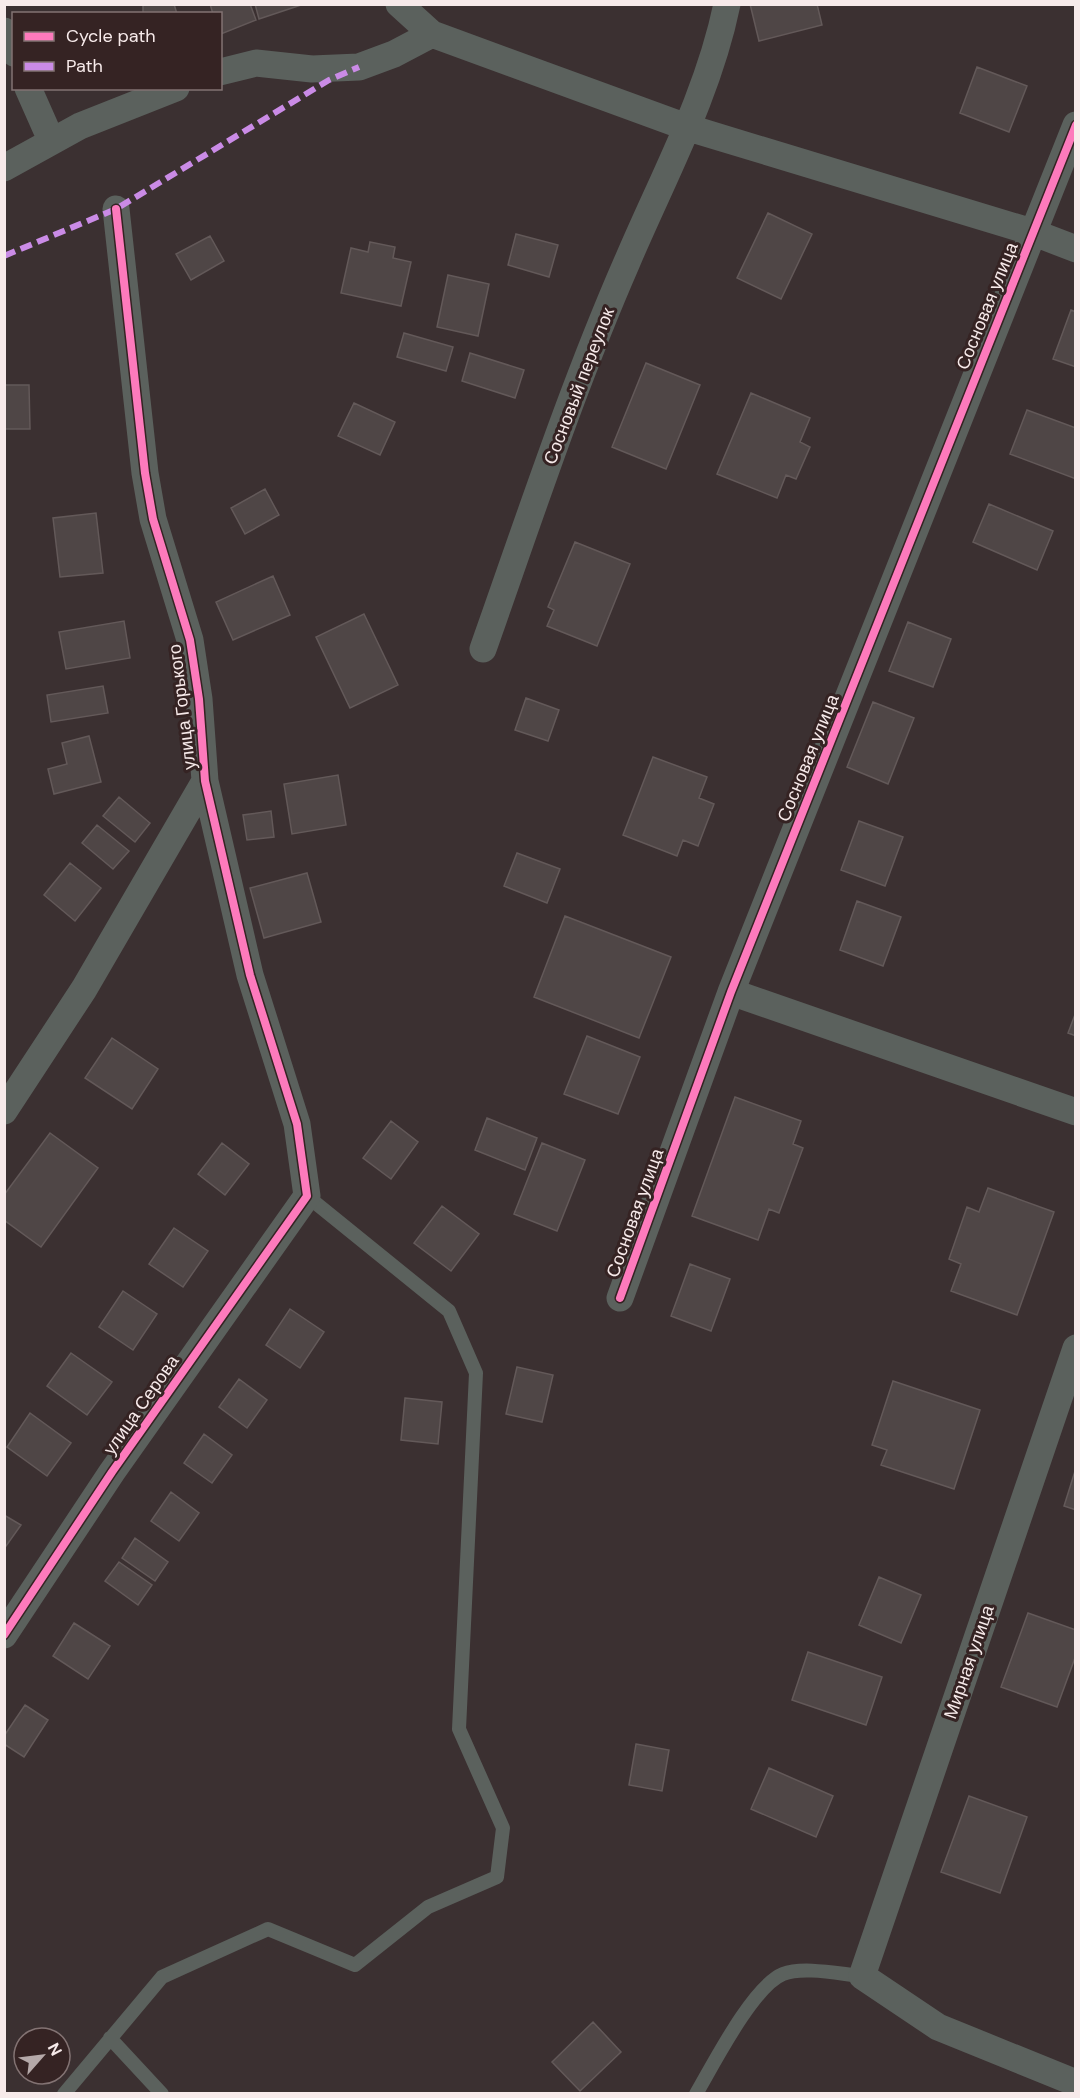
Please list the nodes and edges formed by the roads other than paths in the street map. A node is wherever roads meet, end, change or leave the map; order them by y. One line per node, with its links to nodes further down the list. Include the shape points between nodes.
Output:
1 (399, 4): 4 (street)
2 (727, 4): 10 (street, Сосновый переулок, via 722,31)
3 (4, 32): 5 (street)
4 (432, 34): 6 (street, via 359,67 312,69 256,63); 10 (street)
5 (12, 49)
6 (222, 72)
7 (29, 90): 11 (street)
8 (171, 90): 11 (street)
9 (1076, 125): 14 (street, Сосновая улица)
10 (689, 128): 14 (street); 16 (street, Сосновый переулок, via 627,261 582,372)
11 (51, 140): 12 (street)
12 (4, 168)
13 (116, 209): 17 (street, улица Горького, via 145,473 153,519 190,640)
14 (1032, 232): 15 (street); 18 (street, Сосновая улица)
15 (1076, 249)
16 (483, 649)
17 (205, 781): 19 (street, улица Горького, via 84,989); 21 (street, улица Горького, via 250,975 297,1124)
18 (731, 992): 20 (street); 22 (street, Сосновая улица)
19 (4, 1111)
20 (1076, 1112)
21 (307, 1196): 24 (street, улица Серова, via 119,1462); 26 (lane, via 448,1311 476,1373 459,1729 503,1828 497,1877 428,1907 355,1965 268,1929 162,1977)
22 (621, 1298)
23 (1076, 1348): 25 (street, Мирная улица)
24 (4, 1635)
25 (862, 1976): 27 (street, via 938,2027); 30 (lane, via 815,1971 783,1974 751,2001)
26 (110, 2038): 28 (lane); 29 (lane)
27 (1076, 2083)
28 (64, 2094)
29 (162, 2094)
30 (696, 2094)

